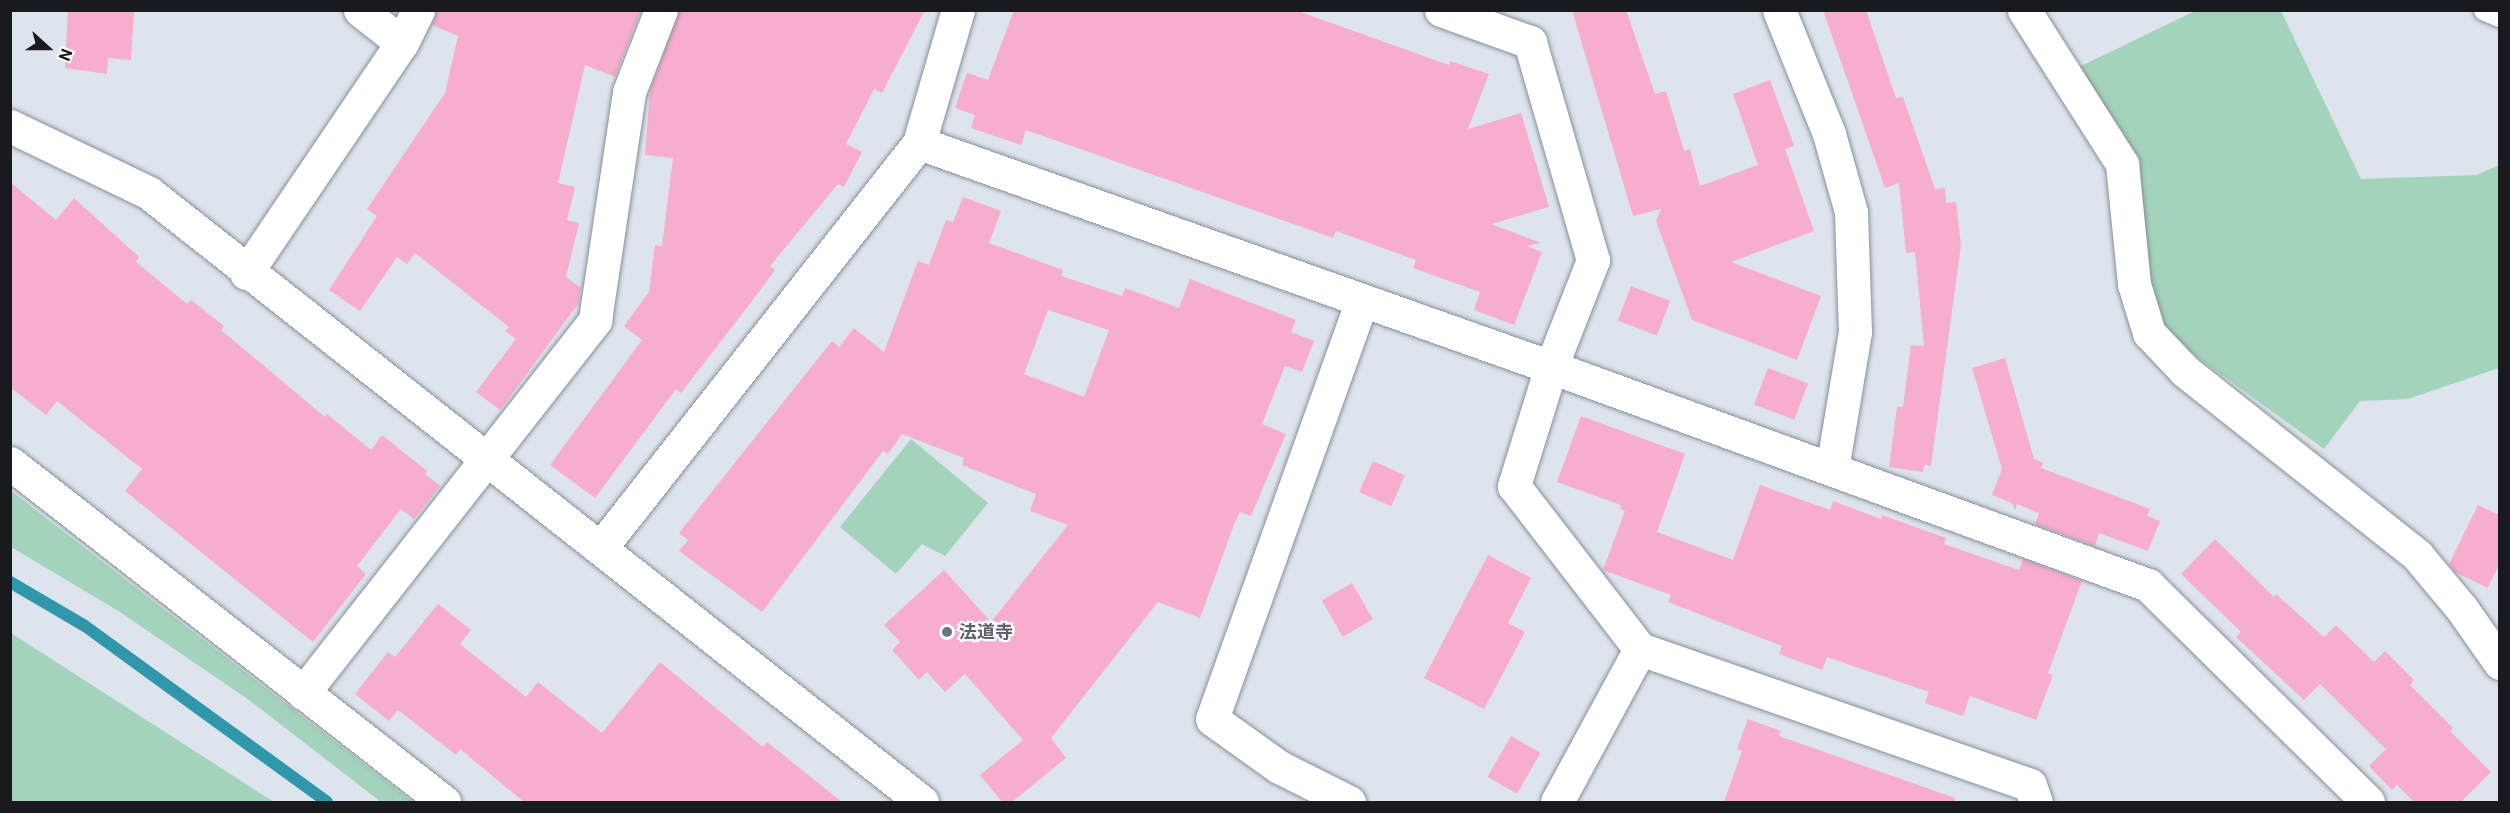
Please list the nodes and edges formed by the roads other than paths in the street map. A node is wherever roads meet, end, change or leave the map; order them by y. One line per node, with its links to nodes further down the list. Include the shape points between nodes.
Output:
1 (360, 10): 10 (street)
2 (418, 10): 10 (street)
3 (661, 10): 16 (street, via 629,92 595,320)
4 (958, 10): 12 (street)
5 (1441, 10): 15 (street, via 1530,42 1593,260)
6 (1779, 10): 18 (street, via 1829,134 1851,212 1855,332)
7 (2024, 10): 21 (street, via 2122,164 2134,284 2149,333 2185,371 2417,555 2462,609)
8 (2485, 10): 9 (lane)
9 (2499, 16)
10 (402, 43): 13 (street)
11 (10, 126): 13 (street, via 149,193)
12 (919, 143): 14 (street); 19 (street)
13 (246, 273): 16 (street)
14 (1362, 301): 15 (street); 25 (street, via 1212,719 1279,767)
15 (1551, 367): 18 (street); 20 (street, via 1514,486)
16 (486, 462): 19 (street); 22 (street)
17 (10, 463): 22 (street)
18 (1832, 469): 28 (street, via 2148,585)
19 (602, 546): 24 (street)
20 (1640, 649): 26 (street); 27 (street, via 2031,785)
21 (2499, 663)
22 (303, 693): 23 (street)
23 (444, 802)
24 (922, 802)
25 (1349, 802)
26 (1557, 802)
27 (2036, 802)
28 (2368, 802)

